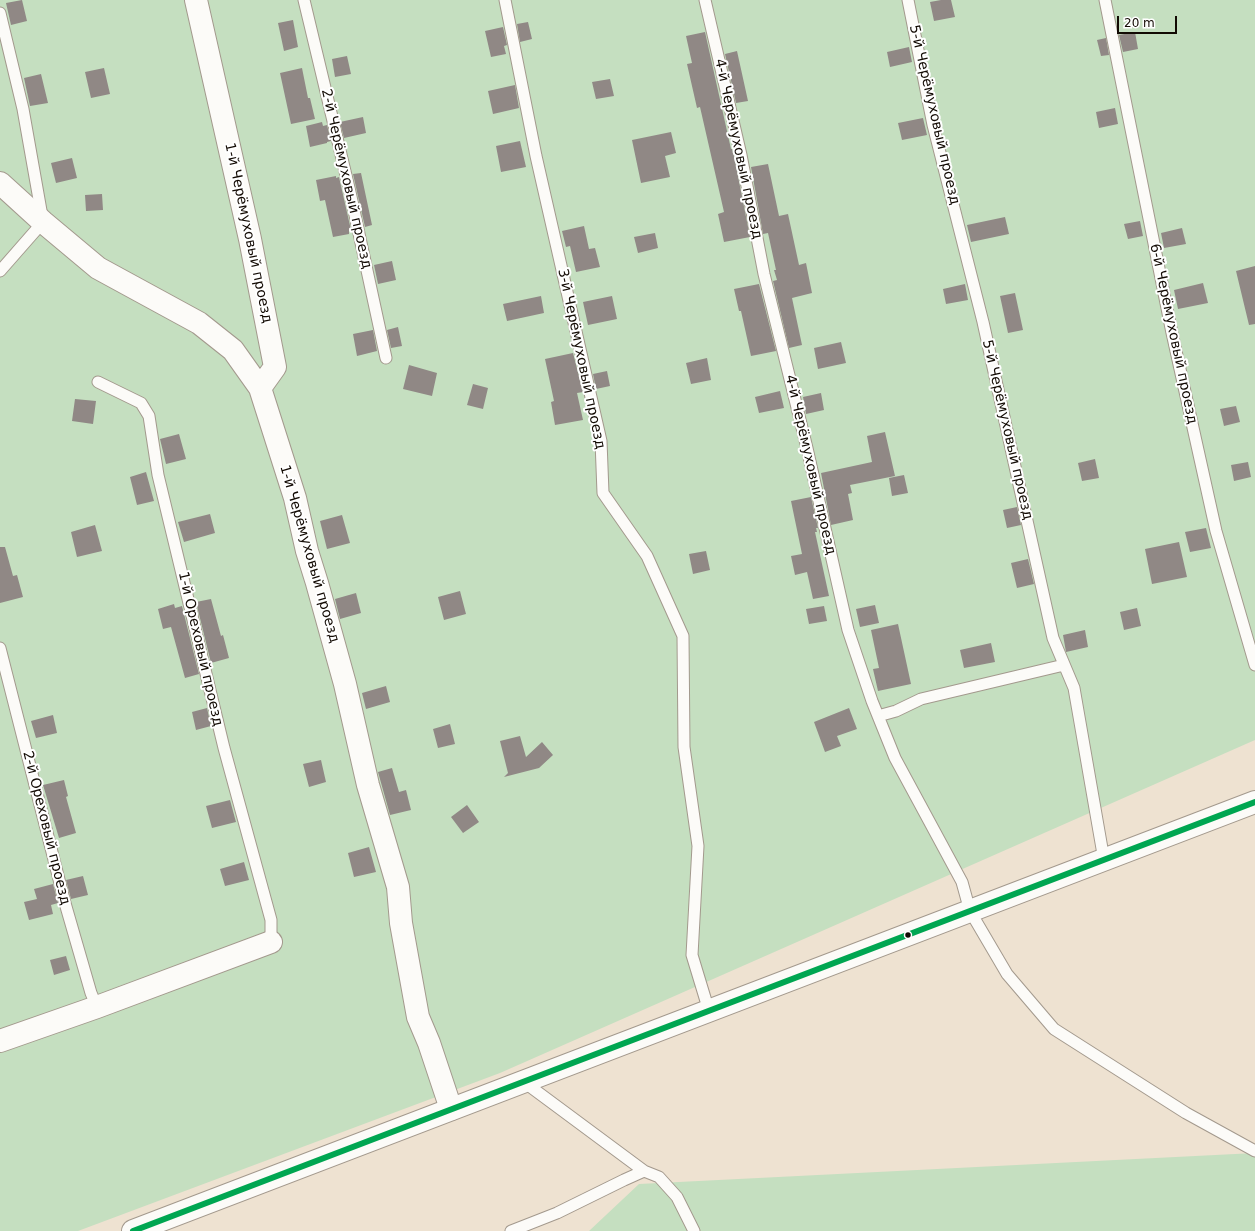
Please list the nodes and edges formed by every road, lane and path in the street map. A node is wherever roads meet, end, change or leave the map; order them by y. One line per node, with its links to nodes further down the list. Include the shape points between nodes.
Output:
1 (196, 0): 13 (street, 1-й Черёмуховый проезд, via 250,239 275,367)
2 (304, 0): 11 (lane, 2-й Черёмуховый проезд)
3 (505, 0): 23 (lane, 3-й Черёмуховый проезд, via 536,156 601,441 603,493 647,556 683,636 684,747 698,846 692,955)
4 (705, 0): 17 (lane, 4-й Черёмуховый проезд, via 741,154 764,274 848,630)
5 (908, 0): 15 (lane, 5-й Черёмуховый проезд, via 933,125 983,322 1053,638)
6 (1105, 0): 16 (lane, 6-й Черёмуховый проезд, via 1173,340 1216,531)
7 (0, 14): 9 (lane, via 23,109)
8 (0, 183): 9 (street)
9 (44, 222): 10 (lane); 13 (street, via 98,268 199,323 233,350)
10 (0, 271)
11 (386, 358)
12 (98, 382): 21 (lane, 1-й Ореховый проезд, via 141,404 149,416 158,475 224,748 271,920)
13 (260, 388): 26 (street, 1-й Черёмуховый проезд, via 295,498 306,551 345,684 368,785 398,887 401,923 418,1017)
14 (0, 648): 22 (lane, 2-й Ореховый проезд, via 65,903)
15 (1064, 665): 17 (lane, via 921,699); 19 (lane, 5-й Черёмуховый проезд, via 1074,688)
16 (1255, 665)
17 (878, 716): 20 (lane, 4-й Черёмуховый проезд, via 895,758 962,882)
18 (1255, 802): 19 (street)
19 (1104, 860): 20 (street)
20 (970, 911): 23 (street); 27 (lane, 4-й Черёмуховый проезд, via 1007,974 1054,1029 1186,1113)
21 (271, 942): 22 (street)
22 (97, 1007): 24 (street)
23 (709, 1011): 25 (street)
24 (0, 1041)
25 (524, 1082): 26 (street); 28 (lane)
26 (451, 1109): 29 (street)
27 (1255, 1151)
28 (644, 1172): 30 (lane, via 557,1213); 31 (lane, via 659,1177 677,1197)
29 (133, 1231)
30 (511, 1231)
31 (694, 1231)

